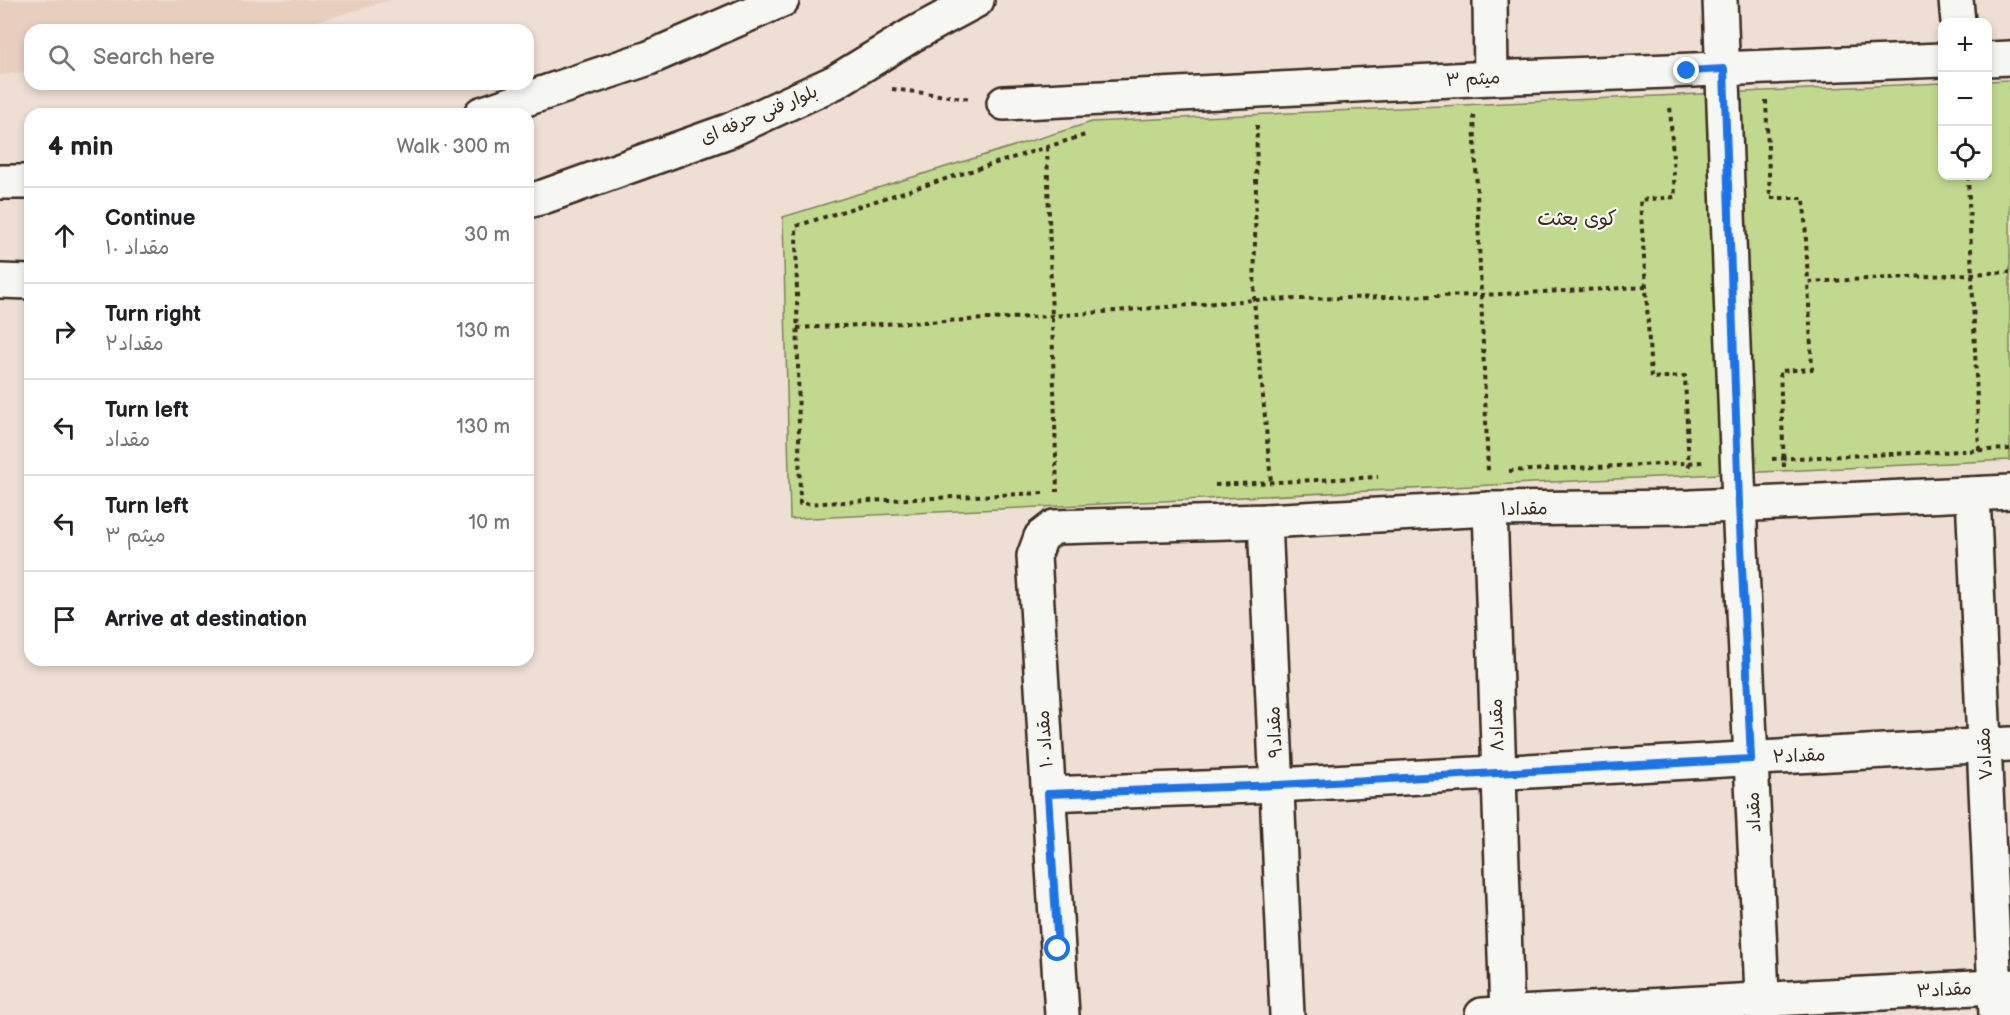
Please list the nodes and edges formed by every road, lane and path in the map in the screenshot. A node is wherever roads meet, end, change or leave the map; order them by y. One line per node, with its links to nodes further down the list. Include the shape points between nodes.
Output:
1 (782, 0): 19 (street, via 649,58)
2 (977, 0): 29 (street, بلوار فنی حرفه ای, via 912,34 835,82 728,130)
3 (1490, 0): 13 (street)
4 (1720, 0): 11 (street, مقداد)
5 (1956, 0): 6 (street)
6 (1958, 18)
7 (1992, 58): 8 (street)
8 (2010, 58)
9 (1938, 60): 10 (street, میثم ۳)
10 (1765, 67): 11 (street, میثم ۳); 15 (path)
11 (1724, 69): 12 (street, میثم ۳); 17 (street, مقداد)
12 (1668, 71): 13 (street, میثم ۳); 18 (path)
13 (1491, 78): 16 (street, میثم ۳)
14 (891, 89): 16 (path)
15 (1766, 101): 17 (path); 34 (path, via 1770,198 1804,198)
16 (1004, 103)
17 (1725, 103): 18 (path); 43 (street, مقداد)
18 (1670, 106): 35 (path, via 1675,197 1640,200)
19 (499, 108)
20 (1485, 114): 22 (path)
21 (1462, 115): 22 (path)
22 (1474, 115): 36 (path)
23 (1268, 124): 37 (path, via 1257,125)
24 (1094, 132): 25 (path)
25 (1047, 147): 38 (path); 39 (path, via 796,226)
26 (1968, 180): 31 (path)
27 (0, 182): 28 (street)
28 (24, 182)
29 (534, 199)
30 (2010, 272): 31 (path)
31 (1972, 274): 34 (path); 41 (path)
32 (0, 281): 33 (street)
33 (24, 282)
34 (1808, 282): 42 (path, via 1812,369 1780,371)
35 (1646, 287): 36 (path); 44 (path, via 1651,378 1685,376)
36 (1481, 295): 37 (path); 46 (path, via 1488,472)
37 (1254, 300): 38 (path); 48 (path)
38 (1052, 316): 39 (path); 50 (path, via 1057,492)
39 (797, 328): 52 (path, via 800,504)
40 (2010, 449): 41 (path)
41 (1979, 450): 42 (path)
42 (1784, 459): 43 (path); 54 (path)
43 (1738, 461): 44 (path); 55 (street, مقداد)
44 (1689, 463): 45 (path); 56 (path)
45 (1500, 472)
46 (1477, 473)
47 (1385, 477): 48 (path)
48 (1271, 482): 49 (path)
49 (1211, 485)
50 (1069, 492)
51 (2010, 492): 53 (street, مقداد۱)
52 (1045, 493)
53 (1973, 494): 54 (street, مقداد۱); 60 (street, مقداد۷)
54 (1786, 503): 55 (street, مقداد۱)
55 (1739, 504): 56 (street, مقداد۱); 61 (street, مقداد)
56 (1691, 507): 57 (street, مقداد۱)
57 (1490, 509): 58 (street, مقداد۱); 62 (street, مقداد۸)
58 (1265, 521): 59 (street, مقداد۱, via 1054,527); 63 (street, مقداد۹)
59 (1041, 537): 64 (street, مقداد ۱۰, via 1034,556)
60 (1997, 745): 61 (street, مقداد۲); 65 (street, مقداد۷)
61 (1751, 759): 62 (street, مقداد۲); 66 (street, مقداد)
62 (1499, 772): 63 (street, مقداد۲); 67 (street, مقداد۸)
63 (1278, 785): 64 (street, مقداد۲); 69 (street, مقداد۹)
64 (1048, 794): 68 (street, مقداد ۱۰)
65 (2000, 996): 66 (street, مقداد۳)
66 (1763, 1007): 67 (street, مقداد۳)
67 (1494, 1014)
68 (1062, 1015)
69 (1287, 1015)

